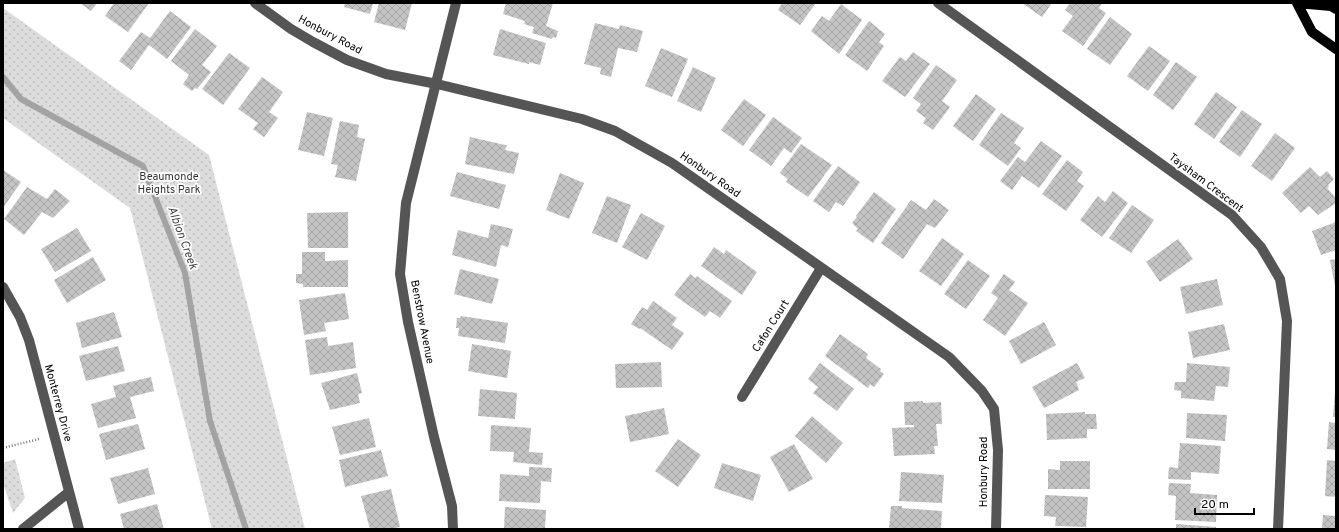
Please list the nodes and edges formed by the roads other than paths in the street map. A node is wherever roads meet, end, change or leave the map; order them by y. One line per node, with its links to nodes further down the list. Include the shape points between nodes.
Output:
1 (255, 3): 6 (street, Honbury Road, via 291,29 347,60 386,74)
2 (456, 3): 6 (street, Benstrow Avenue)
3 (938, 3): 15 (street, Taysham Crescent, via 1232,215 1261,247 1280,279 1287,321)
4 (1336, 9): 5 (main road, via 1331,6 1296,3 1312,32)
5 (1336, 49)
6 (436, 84): 7 (street, Honbury Road, via 582,120 615,131 672,163); 13 (street, Benstrow Avenue, via 406,203 400,274 408,322 452,506)
7 (822, 268): 9 (street, Cafon Court); 14 (street, Honbury Road, via 949,357 982,391 994,409 998,450)
8 (3, 287): 10 (street, Monterrey Drive, via 20,317 29,340)
9 (742, 397)
10 (69, 492): 11 (street); 12 (street, Monterrey Drive)
11 (23, 529)
12 (78, 529)
13 (453, 529)
14 (996, 529)
15 (1278, 529)

